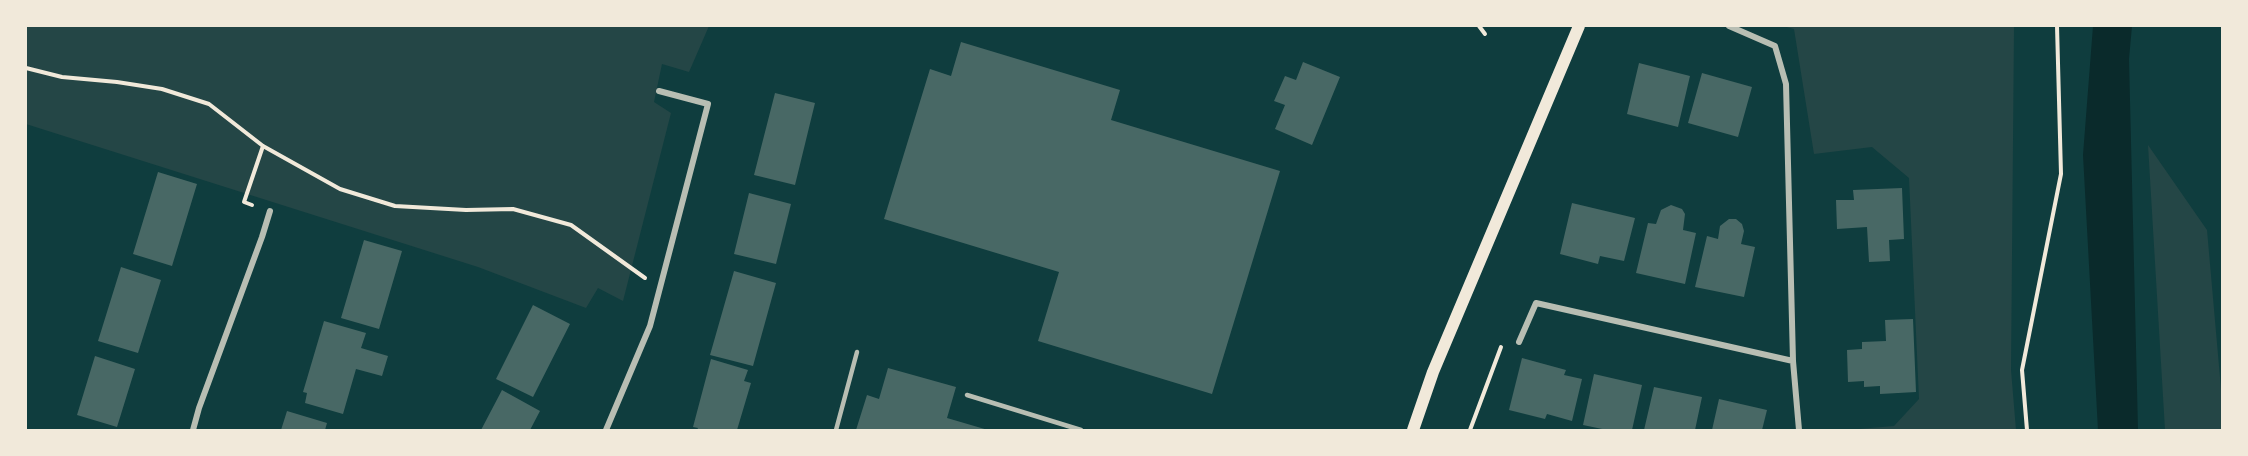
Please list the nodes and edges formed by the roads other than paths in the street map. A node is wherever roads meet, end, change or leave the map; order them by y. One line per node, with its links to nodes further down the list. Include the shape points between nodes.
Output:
1 (1579, 26): 13 (main road, via 1433,372)
2 (1729, 26): 7 (street, via 1775,46 1786,84)
3 (658, 91): 10 (street, via 708,104 650,326)
4 (270, 211): 9 (street)
5 (1519, 342): 7 (street, via 1536,303)
6 (857, 352): 11 (lane)
7 (1793, 361): 14 (street)
8 (967, 396): 12 (lane)
9 (194, 430)
10 (606, 430)
11 (836, 430)
12 (1081, 430)
13 (1413, 430)
14 (1799, 430)

